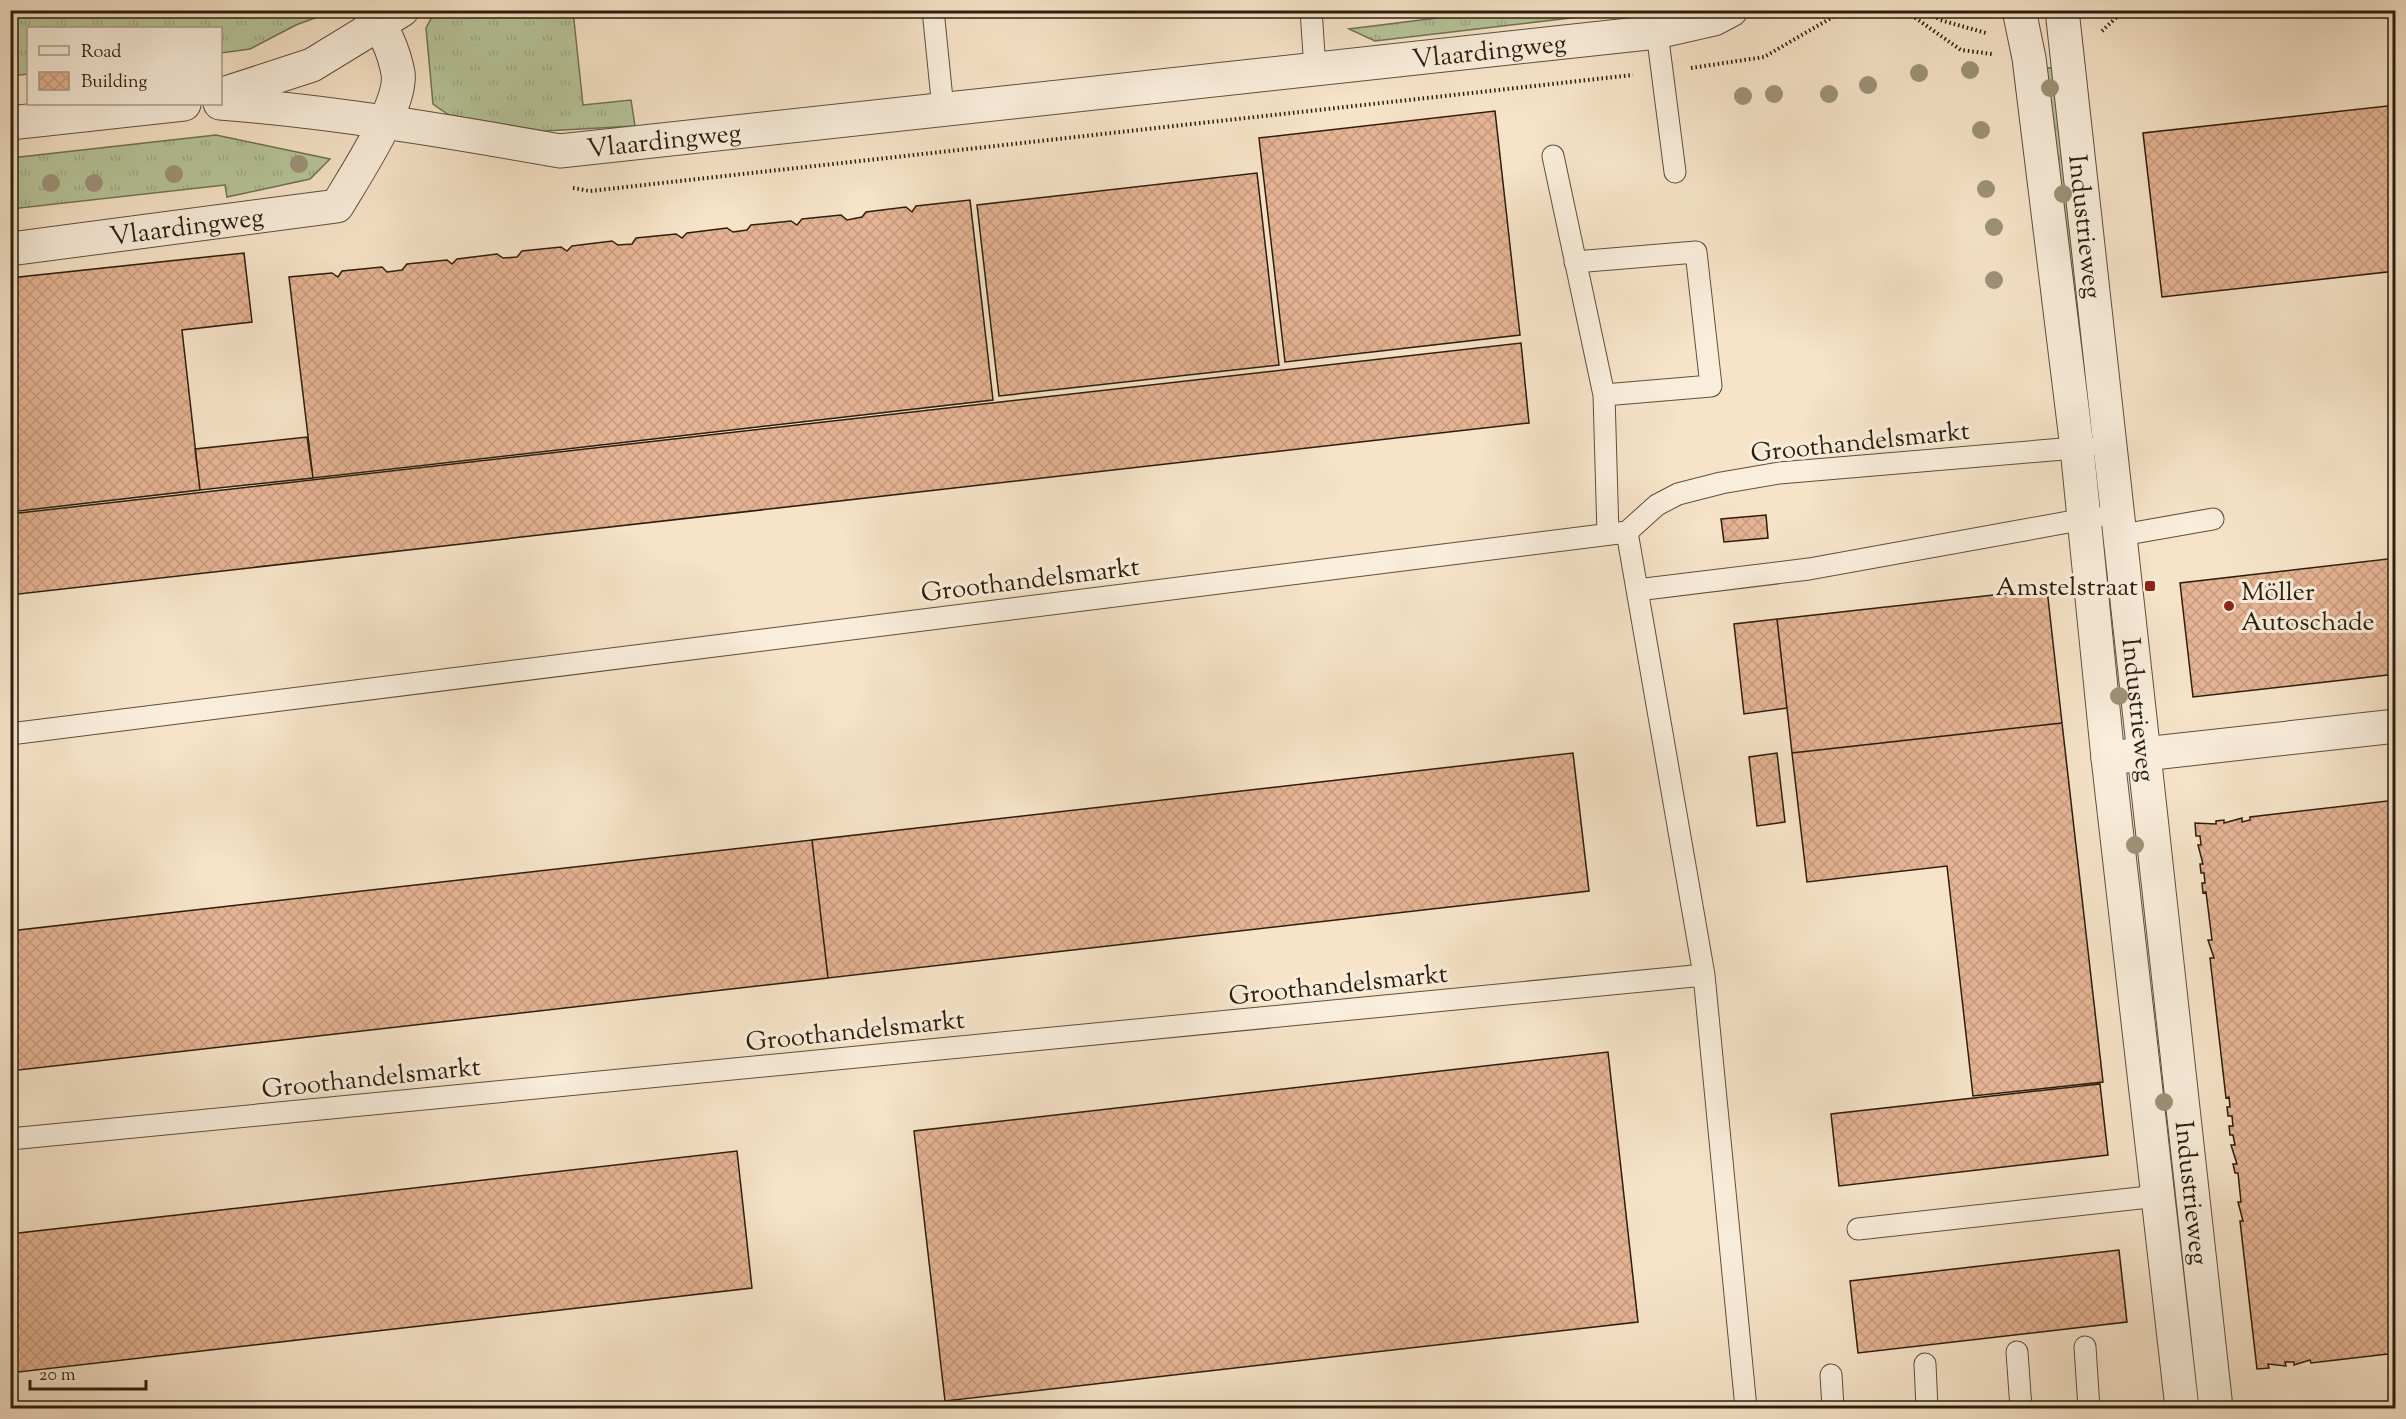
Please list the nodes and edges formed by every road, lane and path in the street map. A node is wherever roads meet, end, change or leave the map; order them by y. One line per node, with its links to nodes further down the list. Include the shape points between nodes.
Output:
1 (933, 10): 14 (lane)
2 (1311, 10): 10 (lane)
3 (1731, 10): 8 (street, Vlaardingweg, via 1714,19)
4 (1904, 10): 9 (path, via 1961,50)
5 (2019, 10): 9 (street, Industrieweg)
6 (2062, 10): 22 (street, Industrieweg)
7 (384, 15): 11 (street, Vlaardingweg, via 312,66); 15 (street, Vlaardingweg, via 399,74)
8 (1657, 32): 10 (street, Vlaardingweg); 18 (lane)
9 (2029, 58): 23 (street, Industrieweg)
10 (1315, 69): 14 (street, Vlaardingweg)
11 (222, 95)
12 (222, 103): 15 (street, Vlaardingweg)
13 (175, 105): 16 (street)
14 (943, 109): 15 (street, Vlaardingweg, via 560,151)
15 (387, 121): 19 (street, Vlaardingweg, via 337,206)
16 (10, 123)
17 (1553, 156): 20 (lane)
18 (1676, 172)
19 (10, 249)
20 (1575, 262): 21 (lane); 21 (lane, via 1696,252 1711,386)
21 (1604, 394): 27 (lane)
22 (2112, 445): 23 (lane, Groothandelsmarkt); 26 (street, Industrieweg)
23 (2077, 447): 24 (street, Industrieweg); 27 (lane, Groothandelsmarkt, via 1779,473 1721,483 1678,494)
24 (2085, 519): 26 (lane); 28 (lane, via 1809,569); 32 (street, Industrieweg)
25 (2213, 519): 26 (lane)
26 (2121, 524): 31 (street, Industrieweg)
27 (1618, 533): 28 (lane); 30 (lane, Groothandelsmarkt)
28 (1637, 590): 33 (lane)
29 (2396, 726): 31 (street)
30 (10, 735)
31 (2144, 754): 32 (street); 47 (street, Industrieweg)
32 (2108, 758): 35 (street, Industrieweg)
33 (1704, 975): 34 (lane, Groothandelsmarkt); 41 (lane)
34 (10, 1138)
35 (2158, 1196): 36 (lane, Industrieweg); 46 (street, Industrieweg)
36 (1858, 1229)
37 (2085, 1347): 45 (lane)
38 (2017, 1352): 44 (lane)
39 (1925, 1364): 43 (lane)
40 (1831, 1375): 42 (lane)
41 (1746, 1408)
42 (1833, 1408)
43 (1927, 1408)
44 (2020, 1408)
45 (2089, 1408)
46 (2182, 1408)
47 (2216, 1408)

